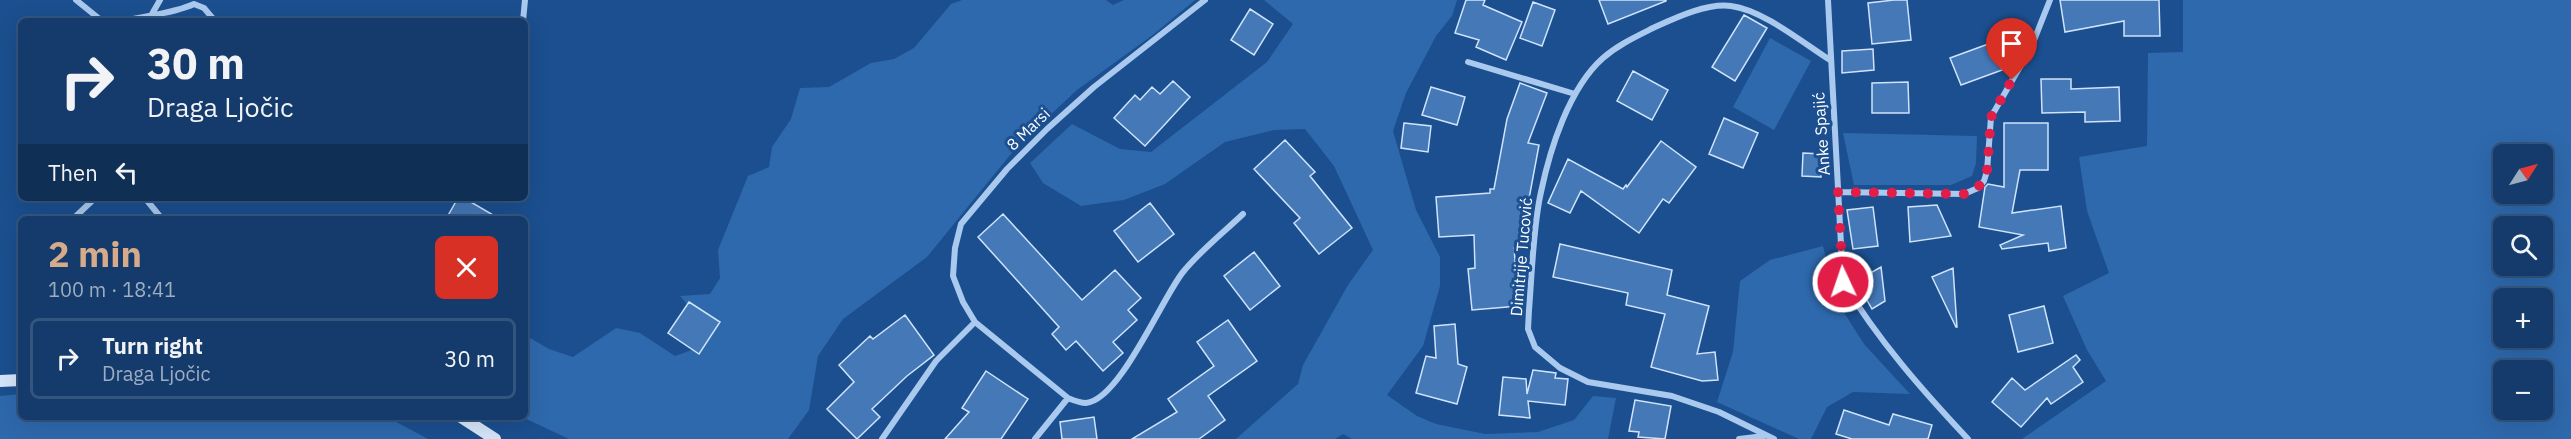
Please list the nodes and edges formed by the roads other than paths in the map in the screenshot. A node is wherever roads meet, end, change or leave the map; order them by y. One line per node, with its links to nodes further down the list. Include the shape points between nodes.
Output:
1 (76, 0): 8 (street)
2 (160, 0): 7 (street)
3 (525, 0): 11 (street)
4 (1205, 0): 21 (street, 8 Marsi, via 1047,129 961,224 952,276)
5 (1828, 0): 12 (street, Anke Spajić)
6 (2050, 0): 15 (street, via 2031,48 1991,117 1987,171 1978,188 1964,194)
7 (152, 14): 9 (street); 10 (street, via 175,12 194,4)
8 (98, 18)
9 (136, 18)
10 (212, 18)
11 (524, 18)
12 (1830, 60): 14 (street, Dimitrije Tucović, via 1755,13 1731,6 1710,8 1668,21 1622,43 1601,59); 15 (street, Anke Spajić)
13 (1468, 62): 14 (street)
14 (1575, 94): 26 (street, Dimitrije Tucović, via 1567,107 1540,193 1528,329 1535,347 1560,368 1588,382 1672,396 1719,412)
15 (1838, 192): 32 (street, Anke Spajić, via 1843,282 1896,358)
16 (91, 201): 19 (street)
17 (147, 201): 20 (street)
18 (1243, 214): 24 (street, via 1183,272 1111,388 1085,403)
19 (76, 216)
20 (160, 216)
21 (975, 322): 24 (street, 8 Marsi); 28 (street, via 936,361)
22 (18, 380): 23 (main road)
23 (0, 381)
24 (1068, 398): 29 (street)
25 (466, 420): 27 (main road)
26 (1765, 436): 30 (street); 31 (street, Dimitrije Tucović)
27 (495, 439)
28 (882, 439)
29 (1035, 439)
30 (1739, 439)
31 (1774, 439)
32 (1968, 439)

